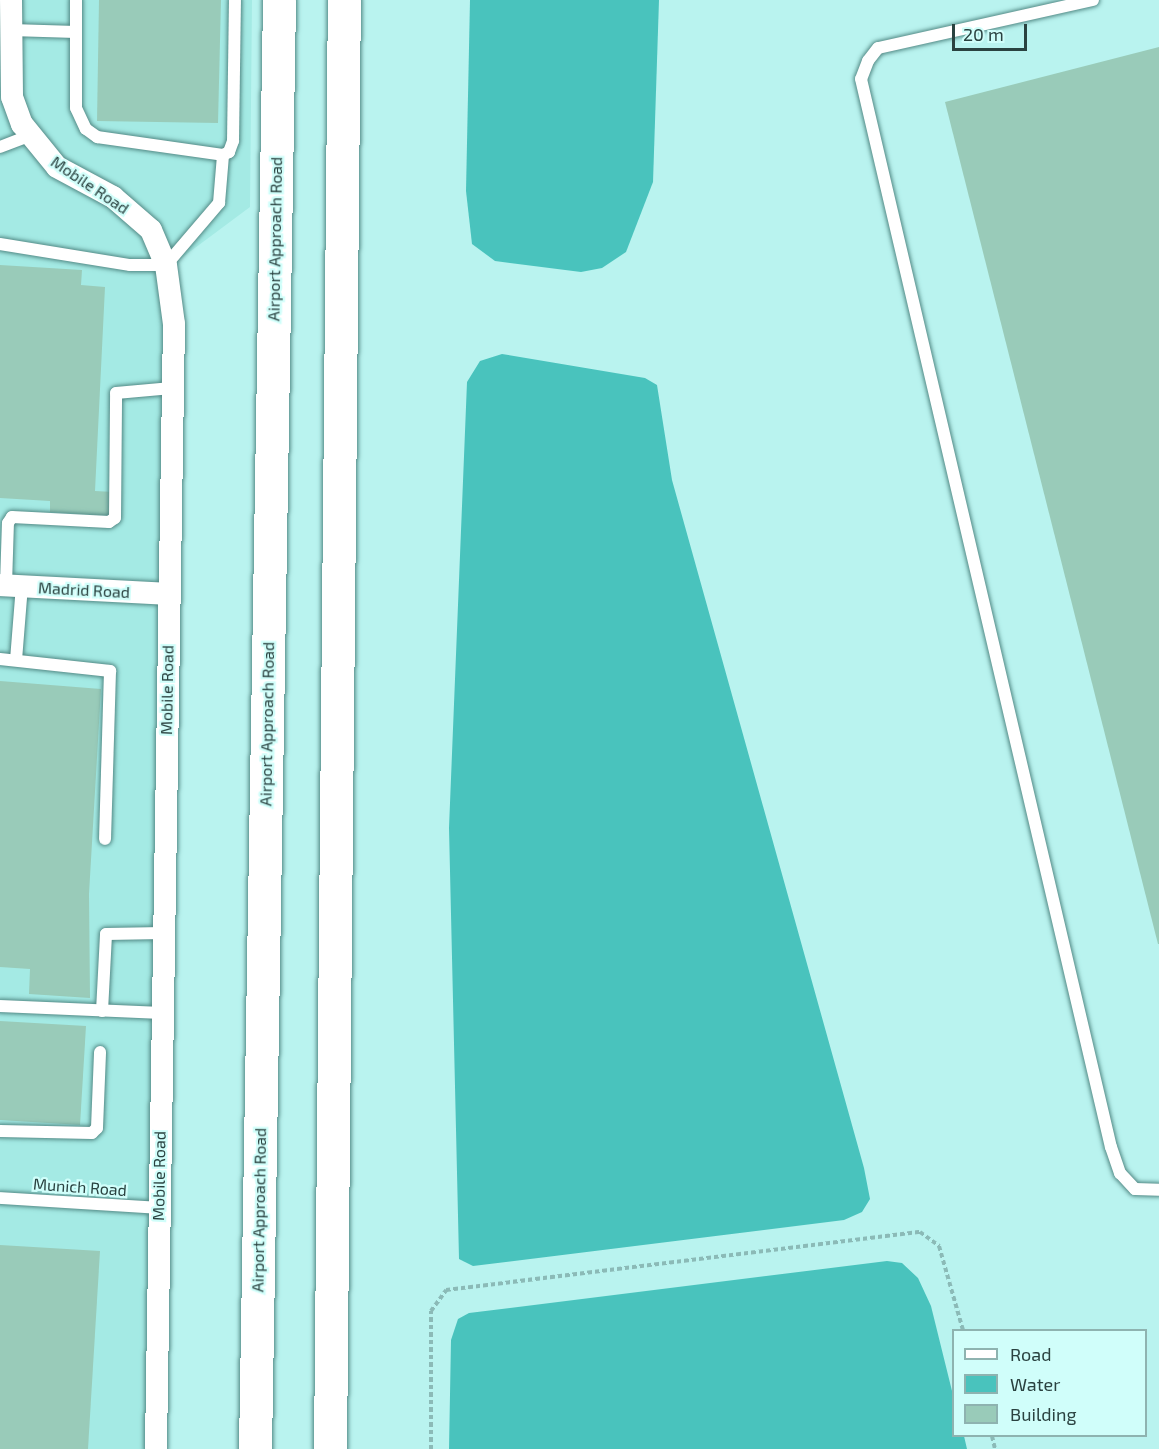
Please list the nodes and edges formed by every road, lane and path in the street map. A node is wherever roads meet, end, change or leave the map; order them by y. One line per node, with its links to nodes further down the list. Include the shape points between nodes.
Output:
1 (11, 0): 7 (street, Mobile Road)
2 (75, 0): 8 (lane)
3 (235, 0): 11 (lane, via 233,141)
4 (279, 0): 32 (main road, Airport Approach Road)
5 (344, 0): 33 (main road)
6 (1093, 0): 27 (lane, via 878,48 861,79 1111,1147 1120,1173 1135,1189)
7 (11, 30): 8 (lane); 9 (street, Mobile Road, via 12,97)
8 (76, 32): 11 (lane, via 76,108 86,129 97,137)
9 (29, 136): 10 (lane); 13 (street, Mobile Road, via 57,167 113,197 151,230)
10 (0, 147)
11 (223, 155): 13 (lane, via 219,203)
12 (0, 244): 13 (lane, via 130,265)
13 (166, 265): 14 (street, Mobile Road, via 174,324)
14 (172, 388): 15 (lane, via 116,393 113,521 18,516); 17 (street, Mobile Road)
15 (4, 523): 16 (lane)
16 (9, 585): 17 (street, Madrid Road); 19 (lane)
17 (169, 594): 21 (street, Mobile Road)
18 (0, 659): 19 (lane)
19 (16, 660): 20 (lane, via 106,668 112,675)
20 (105, 839)
21 (163, 933): 23 (lane, via 106,934); 24 (street, Mobile Road)
22 (0, 1006): 23 (lane)
23 (102, 1011): 24 (lane)
24 (162, 1013): 29 (street, Mobile Road)
25 (100, 1052): 26 (lane, via 97,1128 92,1133)
26 (0, 1131)
27 (1159, 1190)
28 (0, 1198): 29 (lane, Munich Road)
29 (159, 1208): 31 (street, Mobile Road)
30 (963, 1329): 34 (path, via 939,1246 920,1232 446,1290 431,1311)
31 (156, 1449)
32 (255, 1449)
33 (330, 1449)
34 (430, 1449)

